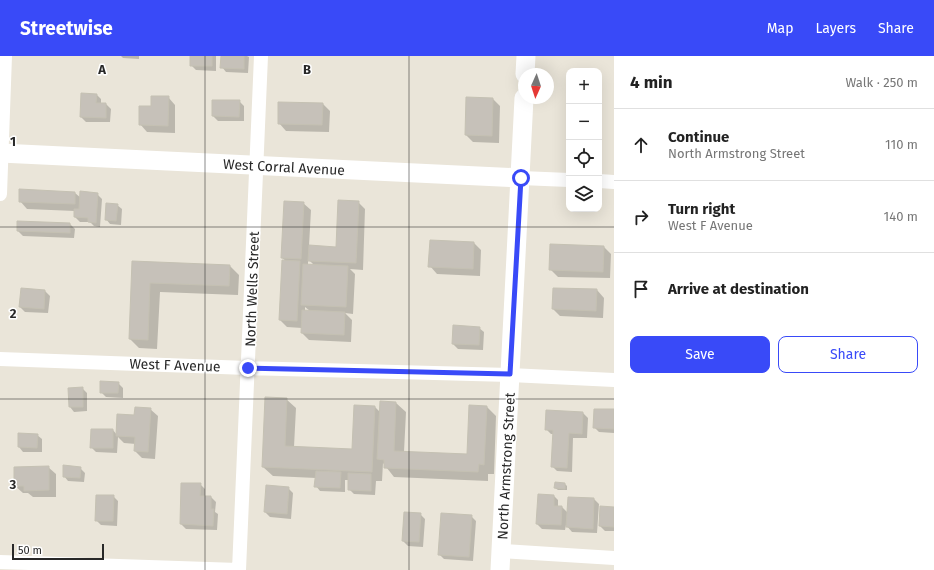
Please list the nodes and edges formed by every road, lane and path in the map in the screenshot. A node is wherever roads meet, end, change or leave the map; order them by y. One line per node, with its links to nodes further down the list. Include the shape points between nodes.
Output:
1 (5, 56): 6 (street)
2 (261, 56): 7 (street, North Wells Street)
3 (526, 56): 4 (main road)
4 (525, 68)
5 (524, 104): 8 (main road, North Armstrong Street)
6 (1, 153): 7 (main road, West Corral Avenue); 12 (street)
7 (257, 166): 8 (main road, West Corral Avenue); 14 (street, North Wells Street)
8 (521, 178): 9 (street, West Corral Avenue); 15 (main road, North Armstrong Street)
9 (566, 180)
10 (602, 181): 11 (street)
11 (614, 182)
12 (0, 194)
13 (0, 359): 14 (street, West F Avenue)
14 (248, 368): 15 (street, West F Avenue); 20 (street, North Wells Street)
15 (510, 374): 16 (street, West F Avenue); 17 (main road, North Armstrong Street)
16 (614, 380)
17 (502, 551): 18 (street); 21 (main road, North Armstrong Street)
18 (614, 558)
19 (0, 562): 20 (street)
20 (239, 570)
21 (500, 570)

